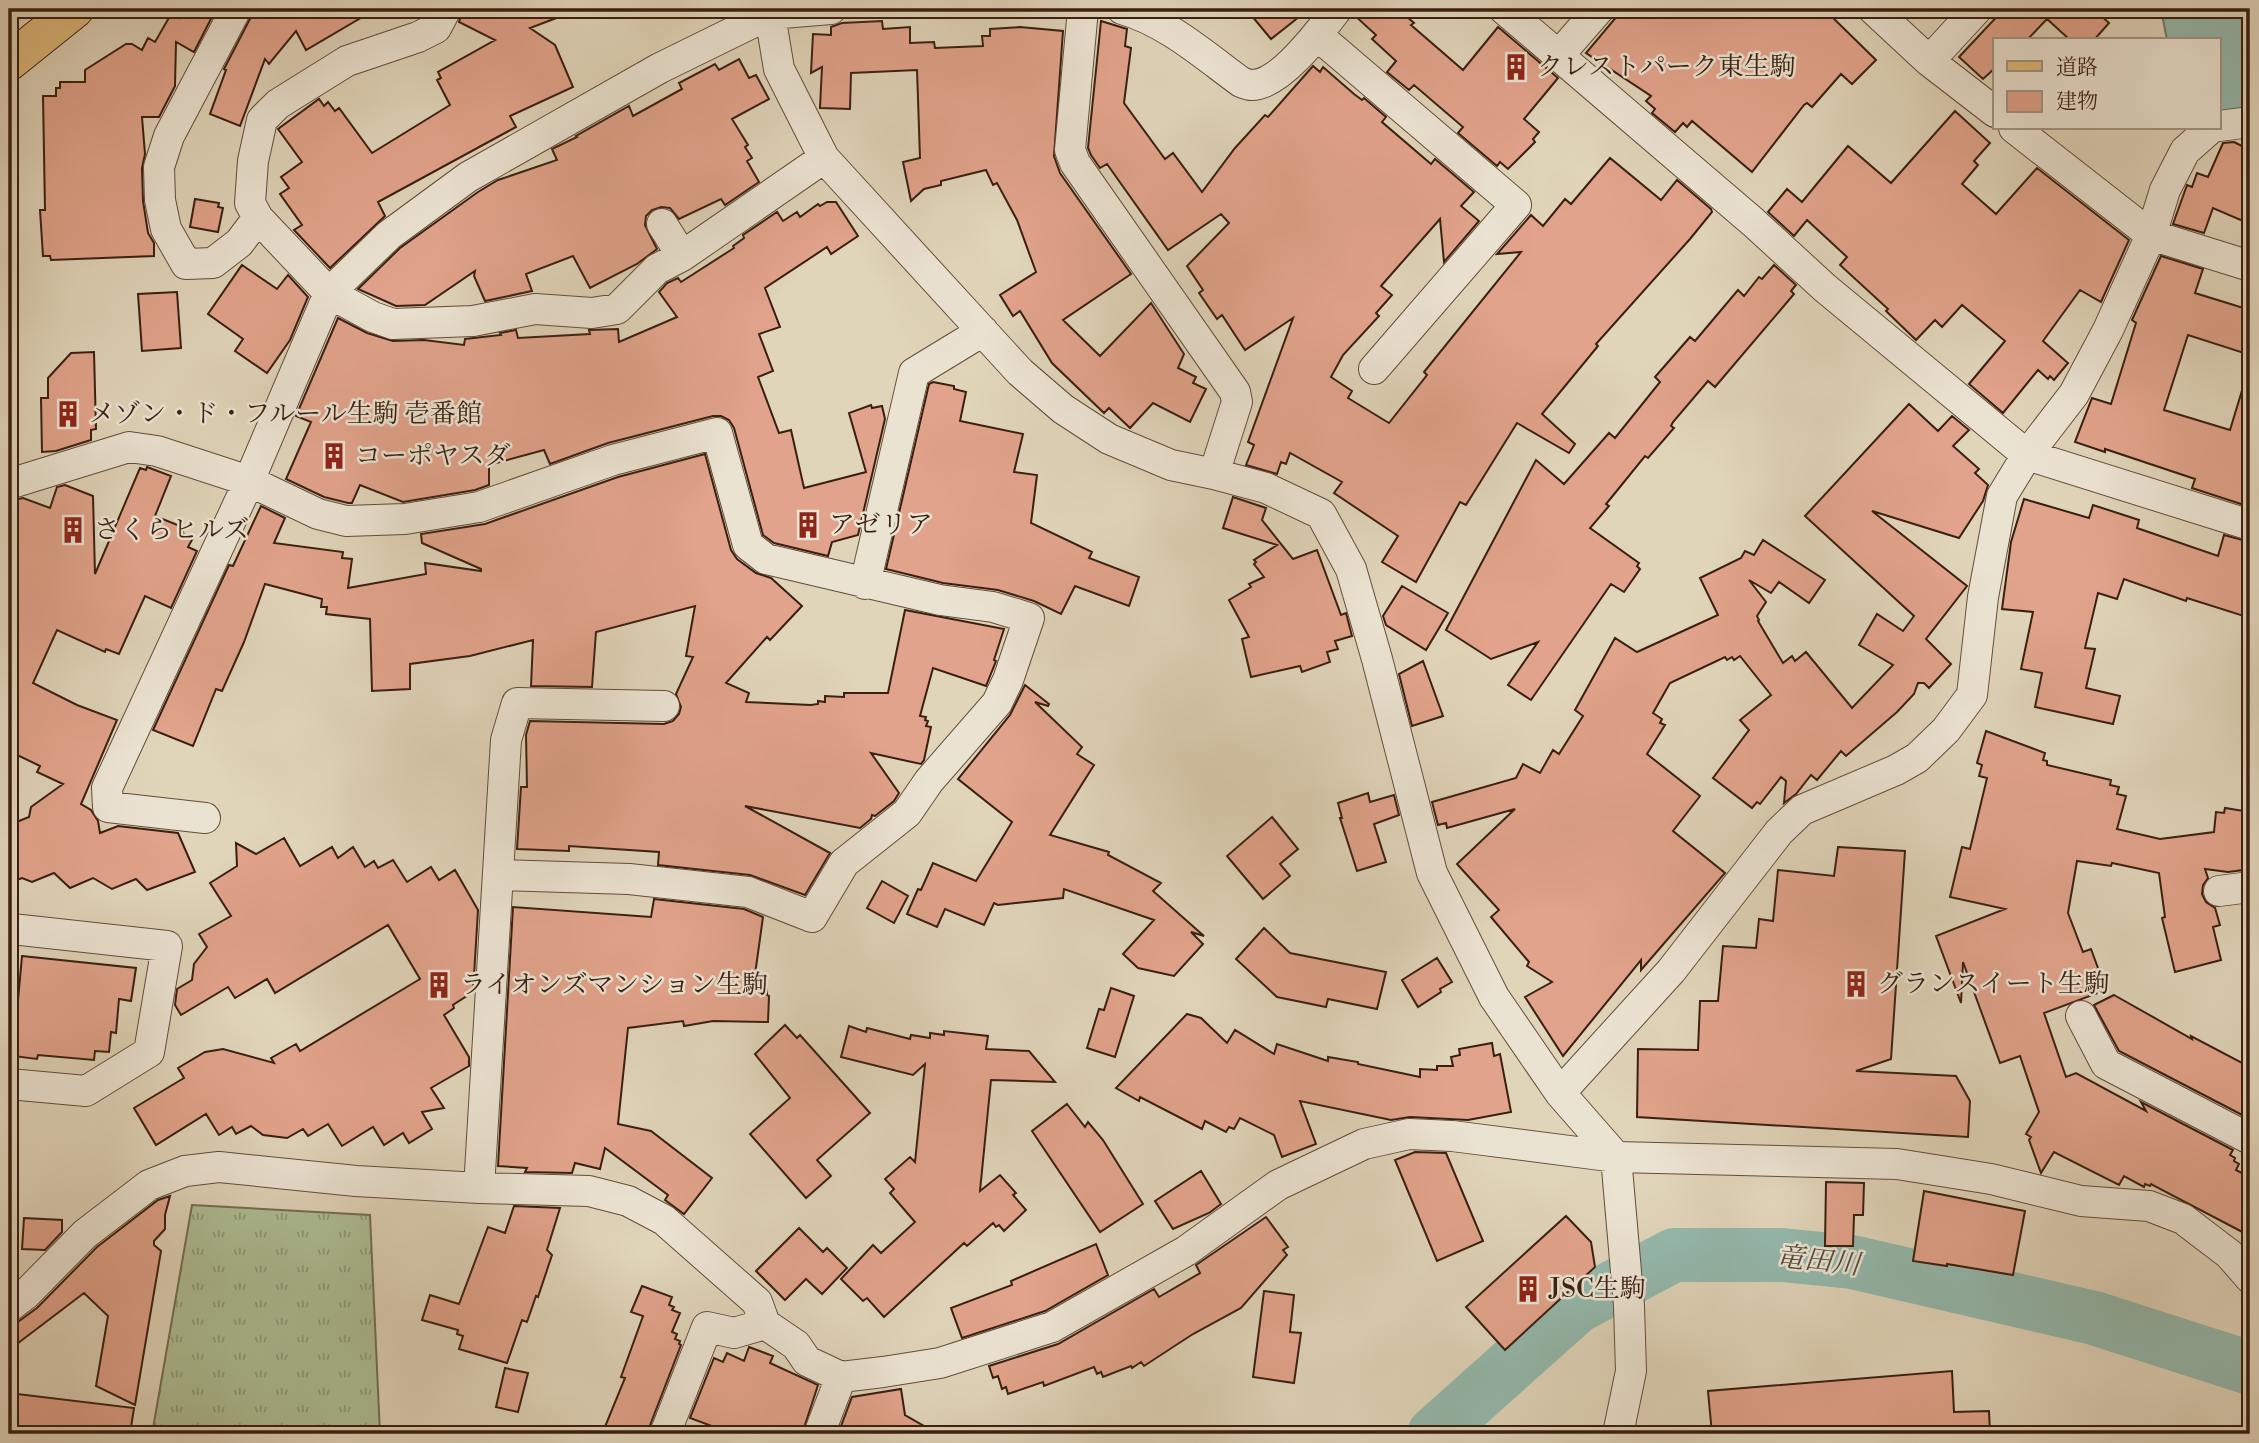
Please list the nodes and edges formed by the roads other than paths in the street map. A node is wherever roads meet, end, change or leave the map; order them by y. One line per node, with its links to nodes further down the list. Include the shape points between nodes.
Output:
1 (75, 9): 16 (main road)
2 (236, 9): 23 (street, via 169,136 159,167 160,200 166,229 186,264 213,263 239,243)
3 (446, 9): 23 (street, via 436,28 347,61 278,104 262,120 250,203)
4 (831, 9): 12 (street)
5 (1083, 9): 32 (street, via 1070,149 1075,163 1235,391 1237,402)
6 (1122, 9): 13 (street, via 1181,37 1241,82 1252,85 1281,72)
7 (1337, 9): 13 (street)
8 (1504, 9): 14 (street)
9 (1599, 9): 14 (street)
10 (1873, 9): 15 (street)
11 (1978, 9): 15 (street)
12 (770, 11): 22 (street, via 779,69); 28 (street, via 468,177 389,235)
13 (1317, 35): 30 (street, via 1516,205)
14 (1559, 55): 31 (street, via 1825,288)
15 (1929, 61): 17 (street)
16 (9, 62)
17 (1993, 111)
18 (2250, 122): 19 (street)
19 (2220, 126)
20 (2017, 130): 25 (street)
21 (2209, 130): 25 (street, via 2185,151 2165,190)
22 (824, 158): 26 (street); 29 (street)
23 (258, 218): 28 (street)
24 (662, 224): 26 (street)
25 (2151, 235): 27 (street); 31 (street, via 2074,394)
26 (682, 256): 28 (street, via 657,269 617,309 592,313 535,309 473,321 393,324)
27 (2250, 266)
28 (329, 293): 33 (street)
29 (984, 331): 32 (street, via 1020,372 1063,409 1109,439 1171,465); 36 (street, via 914,373)
30 (1374, 369)
31 (2027, 455): 35 (street); 45 (street, via 2002,496 1983,597 1972,695 1917,758 1802,810 1779,832 1671,971)
32 (1214, 474): 45 (street, via 1266,488 1321,514 1350,569 1432,873 1494,997)
33 (249, 481): 34 (street, via 157,451 129,447); 36 (street, via 317,514 346,521 405,519 479,507 613,460 717,433 748,545 766,559); 38 (street, via 107,788 108,807)
34 (9, 484)
35 (2250, 525)
36 (865, 584): 39 (street, via 1030,618 997,703 907,813 844,863 812,917 748,892 629,879)
37 (664, 706): 39 (street, via 517,703 506,740)
38 (205, 818)
39 (498, 875): 48 (street)
40 (2250, 887): 41 (street)
41 (2219, 891)
42 (12, 929): 44 (street, via 167,946 149,1052 86,1091)
43 (2081, 1016): 46 (street, via 2106,1064)
44 (9, 1084)
45 (1560, 1093): 47 (street)
46 (2250, 1139)
47 (1616, 1157): 49 (street, via 1897,1164 2081,1201 2149,1206 2183,1219 2229,1254); 52 (street, via 1430,1135 1409,1134 1364,1144 1278,1185 1186,1251 1052,1326 940,1363); 55 (street, via 1631,1371)
48 (479, 1188): 50 (street, via 219,1167 185,1171 149,1185 86,1234); 51 (street, via 589,1191 628,1200 664,1220 757,1301)
49 (2250, 1278)
50 (9, 1307)
51 (765, 1324): 52 (street, via 796,1345 807,1361); 53 (street, via 734,1333 706,1327)
52 (841, 1377): 54 (street)
53 (665, 1434)
54 (819, 1434)
55 (1618, 1434)

